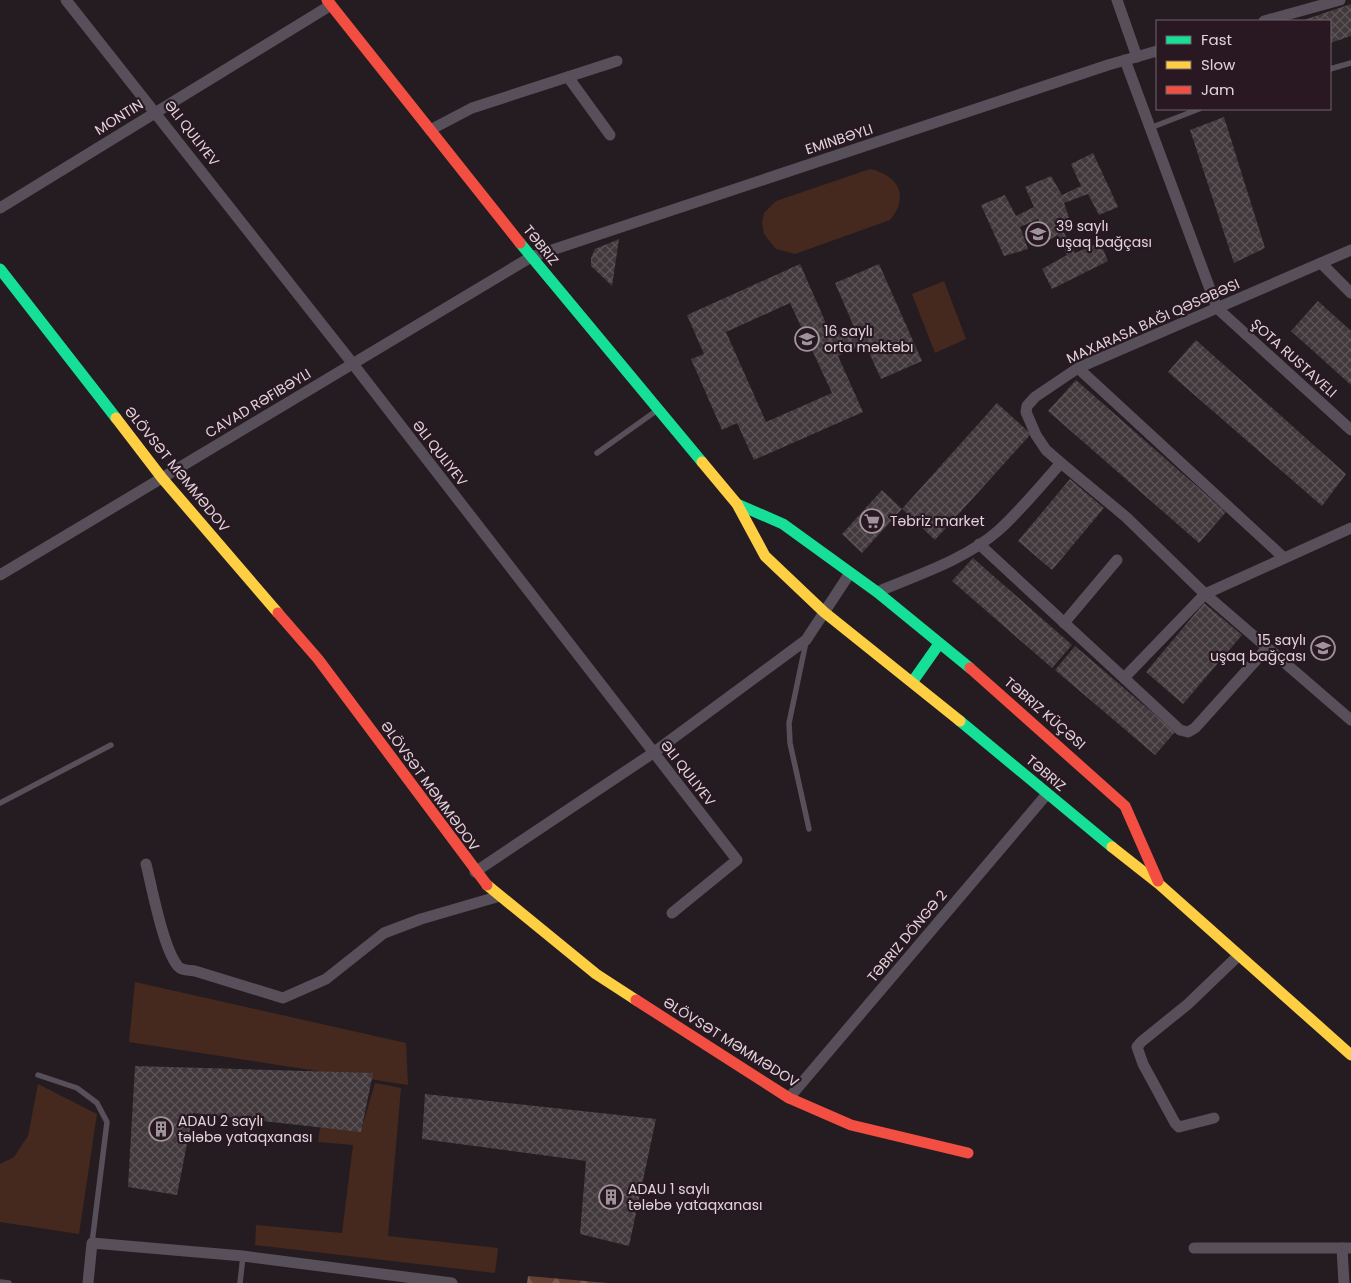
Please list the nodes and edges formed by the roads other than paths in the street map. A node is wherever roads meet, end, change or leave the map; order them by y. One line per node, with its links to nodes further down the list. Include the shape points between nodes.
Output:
1 (66, 0): 14 (street, ƏLI QULIYEV)
2 (1117, 0): 8 (street)
3 (1340, 0): 5 (street)
4 (329, 3): 14 (street, MONTIN); 16 (main road, TƏBRIZ)
5 (1297, 6): 6 (street)
6 (1266, 20)
7 (1156, 51): 8 (street, EMINBƏYLI)
8 (1131, 59): 15 (street); 20 (street, EMINBƏYLI)
9 (617, 61): 12 (street)
10 (1351, 63): 11 (lane)
11 (1331, 69)
12 (568, 77): 16 (street, via 472,108); 17 (street)
13 (1196, 110): 15 (lane)
14 (156, 111): 18 (street, MONTIN); 25 (street, ƏLI QULIYEV)
15 (1150, 128): 24 (street)
16 (430, 130): 20 (main road, TƏBRIZ)
17 (610, 135)
18 (0, 208)
19 (1351, 250): 21 (street)
20 (531, 257): 25 (street, CAVAD RƏFIBƏYLI); 27 (main road, TƏBRIZ)
21 (1321, 263): 23 (street); 24 (street)
22 (0, 269): 31 (main road, ƏLÖVSƏT MƏMMƏDOV)
23 (1351, 293)
24 (1217, 308): 26 (street); 28 (street, ŞOTA RUSTAVELI)
25 (353, 364): 31 (street, CAVAD RƏFIBƏYLI); 50 (street, ƏLI QULIYEV)
26 (1078, 368): 30 (street, via 1027,406 1026,412 1036,435 1046,450); 35 (street)
27 (658, 410): 29 (lane); 32 (main road, TƏBRIZ)
28 (1351, 430)
29 (597, 453)
30 (1061, 463): 34 (street, via 998,531); 40 (street, via 1126,517)
31 (162, 478): 38 (street, CAVAD RƏFIBƏYLI); 55 (main road, ƏLÖVSƏT MƏMMƏDOV, via 318,659)
32 (736, 504): 37 (main road, TƏBRIZ, via 783,524); 41 (main road, TƏBRIZ, via 765,556)
33 (1351, 528): 35 (street)
34 (979, 544): 39 (street, via 953,560); 42 (street)
35 (1283, 557): 40 (street)
36 (1117, 560): 42 (street)
37 (850, 573): 39 (main road, TƏBRIZ); 41 (street)
38 (0, 575)
39 (876, 592): 44 (main road, TƏBRIZ KÜÇƏSI)
40 (1205, 594): 45 (street); 46 (street)
41 (824, 612): 43 (street); 47 (main road, TƏBRIZ)
42 (1064, 623): 46 (street)
43 (806, 640): 50 (street); 53 (lane, via 790,723 790,743)
44 (939, 644): 47 (main road); 56 (main road, TƏBRIZ KÜÇƏSI, via 996,690 1125,806)
45 (1268, 648): 46 (street, via 1188,732 1180,730); 48 (street)
46 (1124, 678)
47 (913, 681): 51 (main road, TƏBRIZ)
48 (1351, 720)
49 (111, 745): 52 (lane)
50 (653, 753): 55 (street); 58 (street, ƏLI QULIYEV, via 737,860)
51 (1047, 794): 56 (main road, TƏBRIZ); 62 (street, TƏBRIZ DÖNGƏ 2)
52 (0, 803)
53 (809, 829)
54 (146, 864): 57 (street, via 169,948 181,969 283,998 326,979 384,933 420,918)
55 (475, 872): 57 (main road, ƏLÖVSƏT MƏMMƏDOV)
56 (1159, 884): 59 (main road, TƏBRIZ)
57 (500, 896): 62 (main road, ƏLÖVSƏT MƏMMƏDOV, via 596,974)
58 (672, 913)
59 (1238, 954): 60 (main road, TƏBRIZ); 63 (street, via 1188,1004 1137,1048 1179,1127)
60 (1351, 1055)
61 (38, 1075): 65 (lane, via 77,1088 97,1103 107,1122)
62 (789, 1098): 64 (main road, ƏLÖVSƏT MƏMMƏDOV, via 851,1125)
63 (1214, 1118)
64 (968, 1153)
65 (92, 1244): 68 (street); 71 (street)
66 (1194, 1248): 67 (street)
67 (1347, 1248): 74 (street)
68 (243, 1256): 72 (lane); 73 (street)
69 (0, 1282): 70 (lane)
70 (9, 1283)
71 (88, 1283)
72 (240, 1283)
73 (452, 1283)
74 (1344, 1283)

